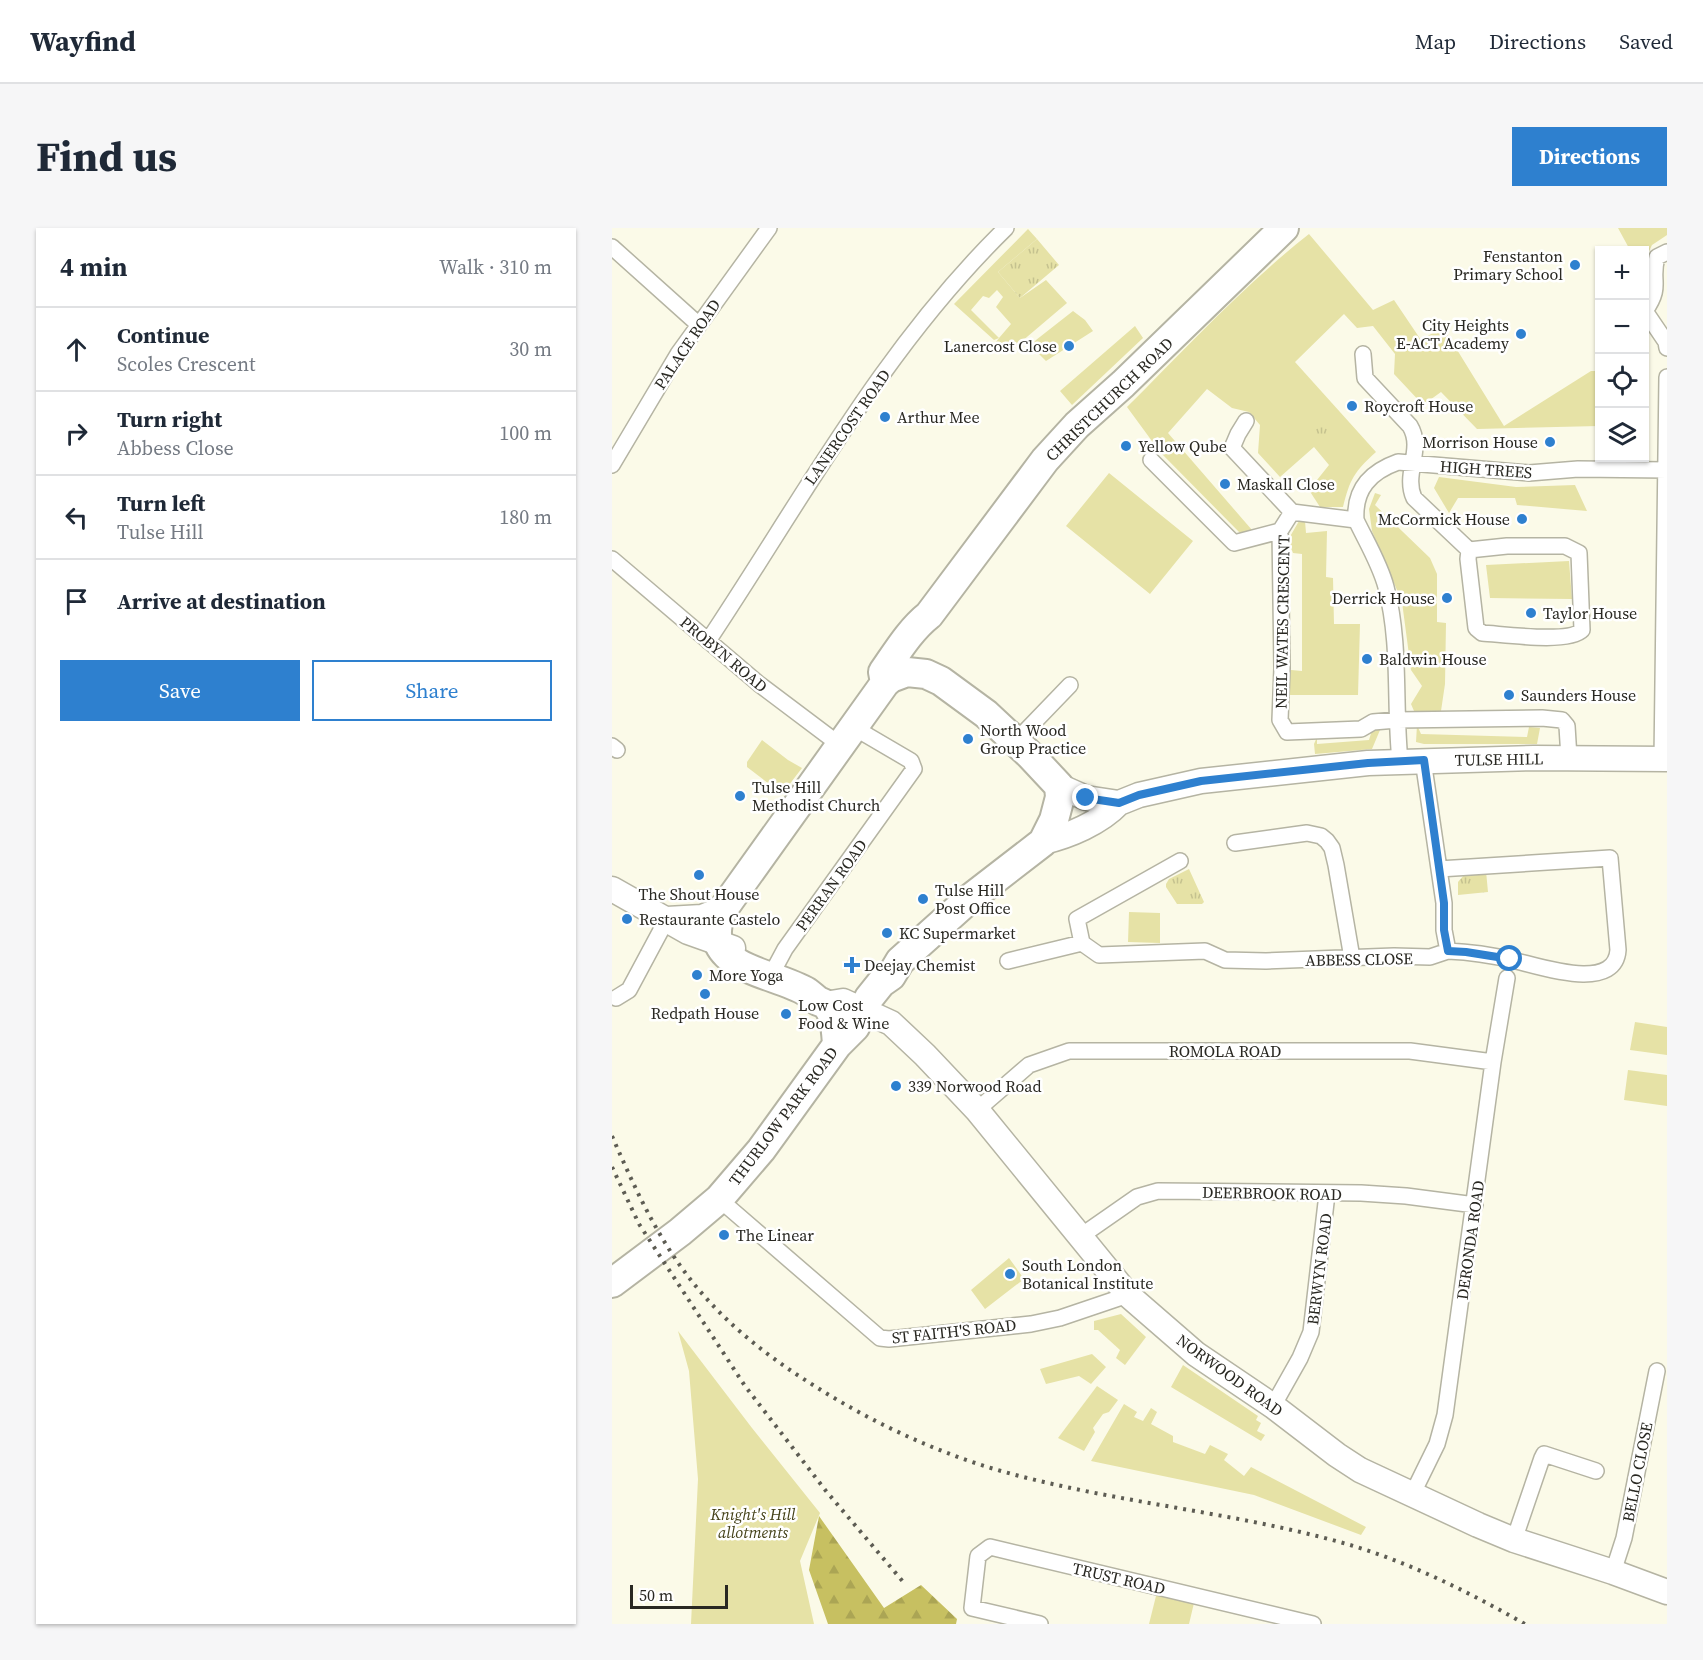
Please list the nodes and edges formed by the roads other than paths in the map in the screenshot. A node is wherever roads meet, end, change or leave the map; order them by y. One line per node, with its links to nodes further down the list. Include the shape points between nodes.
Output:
1 (769, 228): 6 (street, PALACE ROAD)
2 (1006, 228): 21 (street, LANERCOST ROAD, via 958,277 902,347 819,467)
3 (1284, 228): 20 (highway, CHRISTCHURCH ROAD, via 1077,425 1045,460)
4 (612, 247): 6 (street)
5 (1667, 252): 7 (street, via 1657,257 1656,290 1645,311)
6 (699, 324): 13 (street, PALACE ROAD)
7 (1667, 348)
8 (1364, 354): 12 (street, via 1365,378 1415,434)
9 (1667, 379): 14 (street)
10 (1246, 421): 15 (street, via 1232,448)
11 (1151, 460): 17 (street, via 1234,543)
12 (1412, 464): 14 (street, HIGH TREES, via 1528,473); 16 (street, HIGH TREES, via 1398,462 1386,466 1369,479 1357,500); 18 (street, via 1409,488 1414,498)
13 (612, 465)
14 (1666, 470): 29 (street)
15 (1292, 512): 16 (street); 17 (street, NEIL WATES CRESCENT)
16 (1356, 520): 25 (street, via 1386,585 1396,645)
17 (1280, 531): 25 (street, NEIL WATES CRESCENT, via 1280,720 1287,732 1361,729 1373,722)
18 (1469, 550): 18 (street, via 1565,546 1579,553 1582,630 1558,637 1482,633 1476,628)
19 (612, 559): 21 (street, PROBYN ROAD)
20 (929, 615): 22 (highway, CHRISTCHURCH ROAD, via 923,644); 23 (highway, CHRISTCHURCH ROAD, via 883,672)
21 (708, 641): 26 (street, PROBYN ROAD, via 784,704)
22 (941, 681): 23 (highway, via 926,674 906,672); 27 (highway)
23 (885, 683): 26 (highway, CHRISTCHURCH ROAD)
24 (1070, 685): 27 (street)
25 (1396, 720): 28 (street, via 1562,720 1567,726); 30 (street)
26 (847, 736): 38 (highway, CHRISTCHURCH ROAD); 44 (street, PERRAN ROAD, via 911,761 914,769 785,949)
27 (1016, 741): 31 (highway)
28 (1569, 758): 29 (main road, TULSE HILL); 30 (main road, TULSE HILL)
29 (1664, 759)
30 (1412, 761): 32 (main road, TULSE HILL, via 1201,781); 36 (street)
31 (1059, 786): 32 (main road, TULSE HILL, via 1086,798); 33 (highway, via 1057,812)
32 (1119, 803): 33 (main road, TULSE HILL, via 1061,838)
33 (1043, 842): 45 (highway, TULSE HILL, via 968,900)
34 (1235, 843): 42 (street, via 1307,833 1327,841 1336,865)
35 (1180, 861): 40 (street, via 1077,919)
36 (1439, 869): 41 (street); 41 (street, ABBESS CLOSE, via 1610,858 1618,950 1609,967 1589,974 1566,972)
37 (612, 889): 39 (main road)
38 (723, 908): 39 (main road, via 702,917); 44 (highway, CHRISTCHURCH ROAD, via 716,926)
39 (667, 919): 44 (main road); 47 (street, via 629,990)
40 (1082, 943): 42 (street, ABBESS CLOSE, via 1099,955 1205,951 1225,960 1266,962); 43 (street)
41 (1448, 951): 42 (street, ABBESS CLOSE, via 1430,957)
42 (1352, 958)
43 (1008, 961)
44 (743, 962): 48 (highway, NORWOOD ROAD)
45 (895, 969): 48 (highway, TULSE HILL, via 871,976); 49 (main road, via 886,994)
46 (1507, 978): 50 (street, DERONDA ROAD)
47 (616, 998)
48 (834, 1002): 49 (main road, NORWOOD ROAD); 53 (highway, THURLOW PARK ROAD, via 837,1045 774,1133)
49 (890, 1022): 51 (main road, NORWOOD ROAD)
50 (1493, 1062): 51 (street, ROMOLA ROAD, via 1410,1051 1070,1051 1029,1065); 54 (street, DERONDA ROAD)
51 (977, 1110): 55 (main road, NORWOOD ROAD)
52 (1327, 1194): 54 (street, DEERBROOK ROAD, via 1406,1196); 55 (street, DEERBROOK ROAD, via 1158,1191 1137,1197); 59 (street, BERWYN ROAD, via 1311,1332)
53 (718, 1199): 56 (highway, THURLOW PARK ROAD); 57 (street, ST FAITH'S ROAD, via 880,1338 1041,1322)
54 (1475, 1205): 61 (street, DERONDA ROAD, via 1445,1415 1437,1444)
55 (1081, 1236): 57 (main road, NORWOOD ROAD)
56 (612, 1283)
57 (1128, 1295): 59 (main road, NORWOOD ROAD, via 1196,1354)
58 (1657, 1371): 63 (street, BELLO CLOSE, via 1624,1538)
59 (1273, 1406): 61 (main road, NORWOOD ROAD, via 1360,1470)
60 (1596, 1471): 62 (street, via 1544,1454)
61 (1412, 1496): 62 (main road, NORWOOD ROAD)
62 (1514, 1540): 63 (main road, NORWOOD ROAD)
63 (1613, 1572): 64 (main road, NORWOOD ROAD)
64 (1667, 1592)
65 (1040, 1624): 66 (street, TRUST ROAD, via 972,1608 978,1557 990,1547)
66 (1313, 1624)

